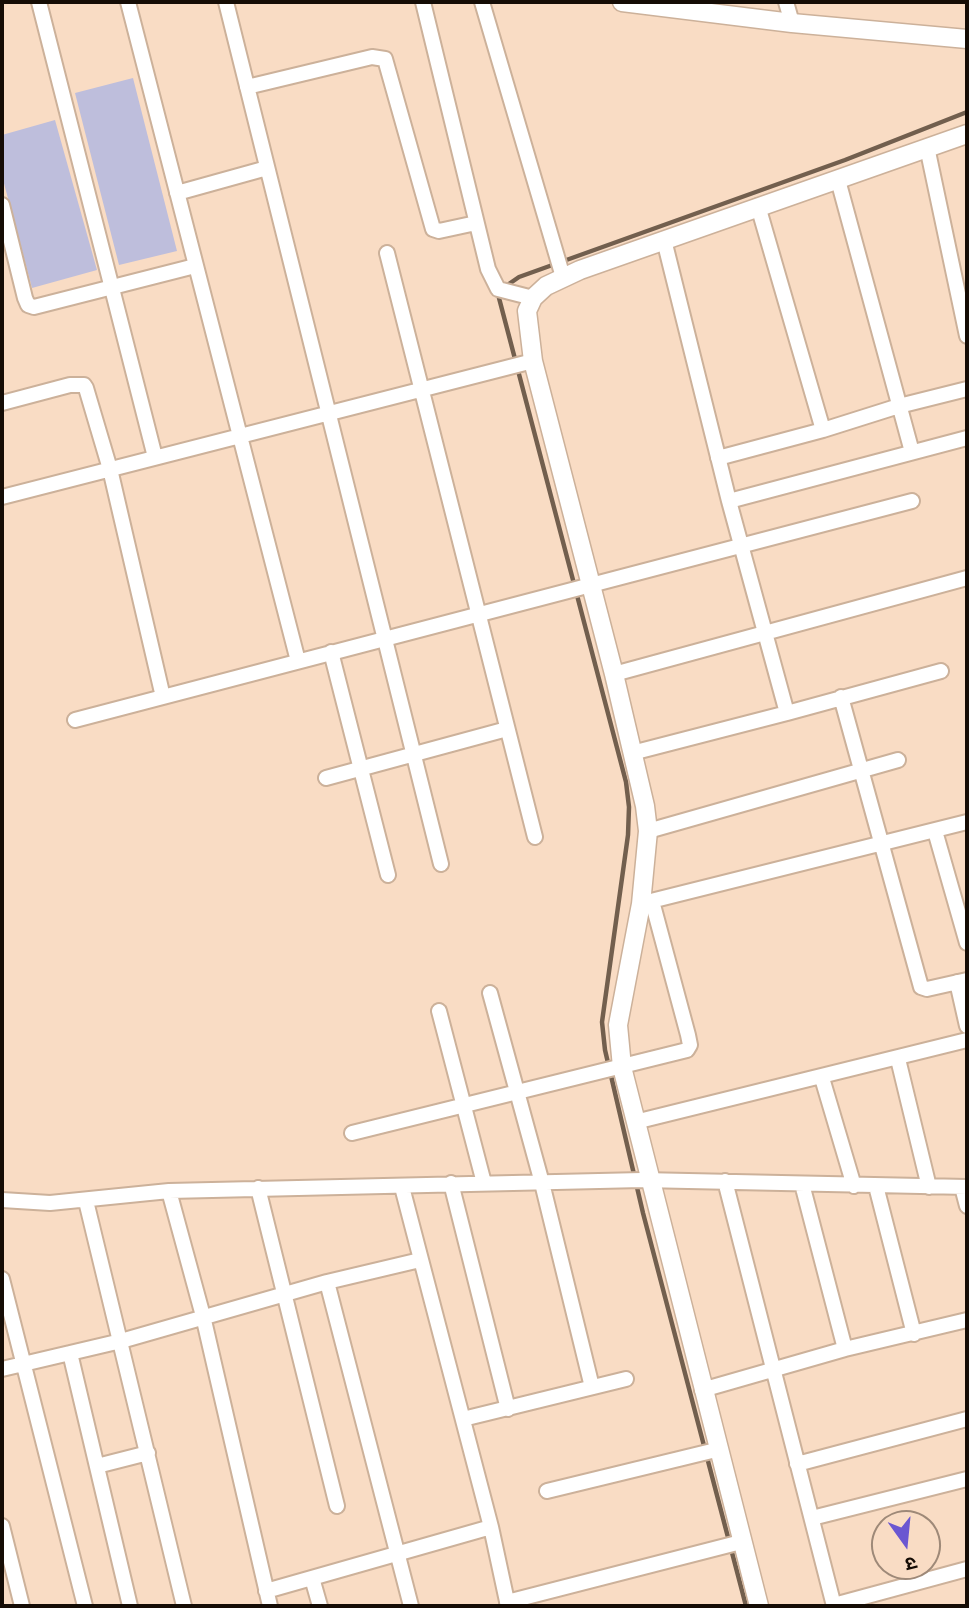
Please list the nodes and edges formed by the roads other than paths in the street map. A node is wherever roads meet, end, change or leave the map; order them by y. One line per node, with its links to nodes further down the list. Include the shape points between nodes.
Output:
1 (39, 2): 23 (street)
2 (128, 2): 15 (street)
3 (226, 2): 10 (street)
4 (423, 2): 18 (street)
5 (482, 2): 22 (street)
6 (622, 2): 8 (street)
7 (786, 2): 8 (street)
8 (792, 23): 9 (street)
9 (967, 39)
10 (247, 87): 13 (street); 18 (street, via 372,57 385,59 433,229 439,232)
11 (967, 134): 12 (street)
12 (927, 147): 14 (street); 25 (street)
13 (267, 167): 15 (street); 31 (street)
14 (838, 180): 17 (street); 30 (street)
15 (177, 193): 21 (street)
16 (2, 205): 23 (street, via 28,305)
17 (758, 206): 19 (street); 32 (street)
18 (476, 223): 24 (street, via 492,282 498,289)
19 (664, 240): 22 (street); 37 (street)
20 (387, 253): 28 (street)
21 (195, 266): 23 (street); 33 (street)
22 (563, 277): 24 (street)
23 (112, 288): 36 (street)
24 (533, 298): 26 (street, via 526,322)
25 (967, 337)
26 (533, 361): 28 (street); 44 (street)
27 (967, 389): 30 (street)
28 (421, 390): 31 (street); 45 (street)
29 (2, 403): 38 (street, via 83,385)
30 (899, 406): 32 (street); 35 (street)
31 (328, 413): 33 (street); 47 (street)
32 (823, 430): 37 (street)
33 (239, 436): 36 (street); 49 (street)
34 (967, 438): 35 (street)
35 (912, 452): 40 (street)
36 (155, 457): 38 (street)
37 (719, 458): 40 (street)
38 (110, 469): 39 (street); 52 (street)
39 (2, 497)
40 (729, 501): 42 (street)
41 (912, 501): 42 (street)
42 (742, 547): 44 (street); 46 (street)
43 (967, 578): 46 (street)
44 (590, 584): 45 (street); 51 (street)
45 (478, 613): 47 (street); 56 (street)
46 (765, 632): 51 (street); 54 (street)
47 (386, 638): 48 (street); 57 (street)
48 (331, 652): 49 (street); 60 (street)
49 (298, 660): 52 (street)
50 (942, 671): 53 (street)
51 (614, 674): 58 (street)
52 (163, 697): 55 (street)
53 (841, 698): 54 (street); 61 (street)
54 (787, 713): 58 (street)
55 (75, 720)
56 (507, 729): 57 (street); 66 (street)
57 (414, 753): 60 (street); 68 (street)
58 (632, 753): 64 (street)
59 (898, 760): 61 (street)
60 (361, 768): 62 (street); 69 (street)
61 (859, 771): 64 (street); 67 (street)
62 (326, 778)
63 (967, 822): 65 (street)
64 (648, 831): 70 (street)
65 (935, 831): 67 (street); 71 (street)
66 (535, 837)
67 (881, 844): 70 (street); 72 (street, via 921,987)
68 (441, 864)
69 (388, 875)
70 (647, 902): 78 (street, via 618,1026); 78 (street, via 690,1045 682,1053)
71 (967, 943)
72 (962, 981): 75 (street)
73 (490, 993): 80 (street)
74 (439, 1011): 81 (street)
75 (967, 1026)
76 (967, 1040): 77 (street)
77 (898, 1059): 79 (street); 93 (street)
78 (622, 1067): 80 (street); 82 (street)
79 (822, 1077): 82 (street); 90 (street)
80 (516, 1095): 81 (street); 87 (street)
81 (465, 1107): 83 (street); 86 (street)
82 (635, 1122): 84 (street)
83 (352, 1133)
84 (647, 1181): 85 (street); 87 (street); 115 (street)
85 (725, 1181): 89 (street); 112 (street)
86 (484, 1183): 87 (street); 88 (street)
87 (542, 1183): 114 (street)
88 (451, 1184): 92 (street); 116 (street)
89 (802, 1184): 90 (street); 108 (street)
90 (854, 1186): 91 (street)
91 (876, 1186): 93 (street); 106 (street)
92 (402, 1187): 95 (street); 100 (street)
93 (929, 1187): 94 (street)
94 (965, 1187): 99 (street)
95 (258, 1188): 96 (street); 103 (street)
96 (169, 1191): 98 (street); 104 (street)
97 (2, 1200): 98 (street)
98 (86, 1201): 107 (street)
99 (967, 1206)
100 (420, 1260): 102 (street); 117 (street)
101 (2, 1279): 110 (street)
102 (327, 1282): 103 (street); 130 (street)
103 (286, 1293): 104 (street); 125 (street)
104 (204, 1316): 107 (street); 133 (street)
105 (967, 1320): 106 (street)
106 (914, 1334): 108 (street)
107 (121, 1341): 109 (street); 120 (street)
108 (845, 1349): 112 (street)
109 (70, 1353): 110 (street); 122 (street)
110 (23, 1364): 111 (street); 136 (street)
111 (2, 1369)
112 (775, 1370): 115 (street); 121 (street)
113 (626, 1379): 114 (street)
114 (593, 1387): 116 (street)
115 (702, 1390): 119 (street)
116 (508, 1409): 117 (street)
117 (463, 1419): 128 (street)
118 (967, 1419): 121 (street)
119 (720, 1449): 124 (street); 129 (street)
120 (148, 1453): 122 (street); 138 (street)
121 (797, 1464): 126 (street)
122 (97, 1466): 137 (street)
123 (967, 1479): 126 (street)
124 (547, 1491)
125 (337, 1506)
126 (812, 1518): 143 (street)
127 (2, 1526): 135 (street)
128 (491, 1527): 130 (street); 134 (street)
129 (741, 1542): 134 (street); 142 (street)
130 (397, 1555): 132 (street); 141 (street)
131 (967, 1569): 143 (street)
132 (312, 1578): 133 (street); 140 (street)
133 (266, 1591): 139 (street)
134 (508, 1604)
135 (22, 1606)
136 (85, 1606)
137 (130, 1606)
138 (184, 1606)
139 (270, 1606)
140 (320, 1606)
141 (411, 1606)
142 (759, 1606)
143 (834, 1606)

